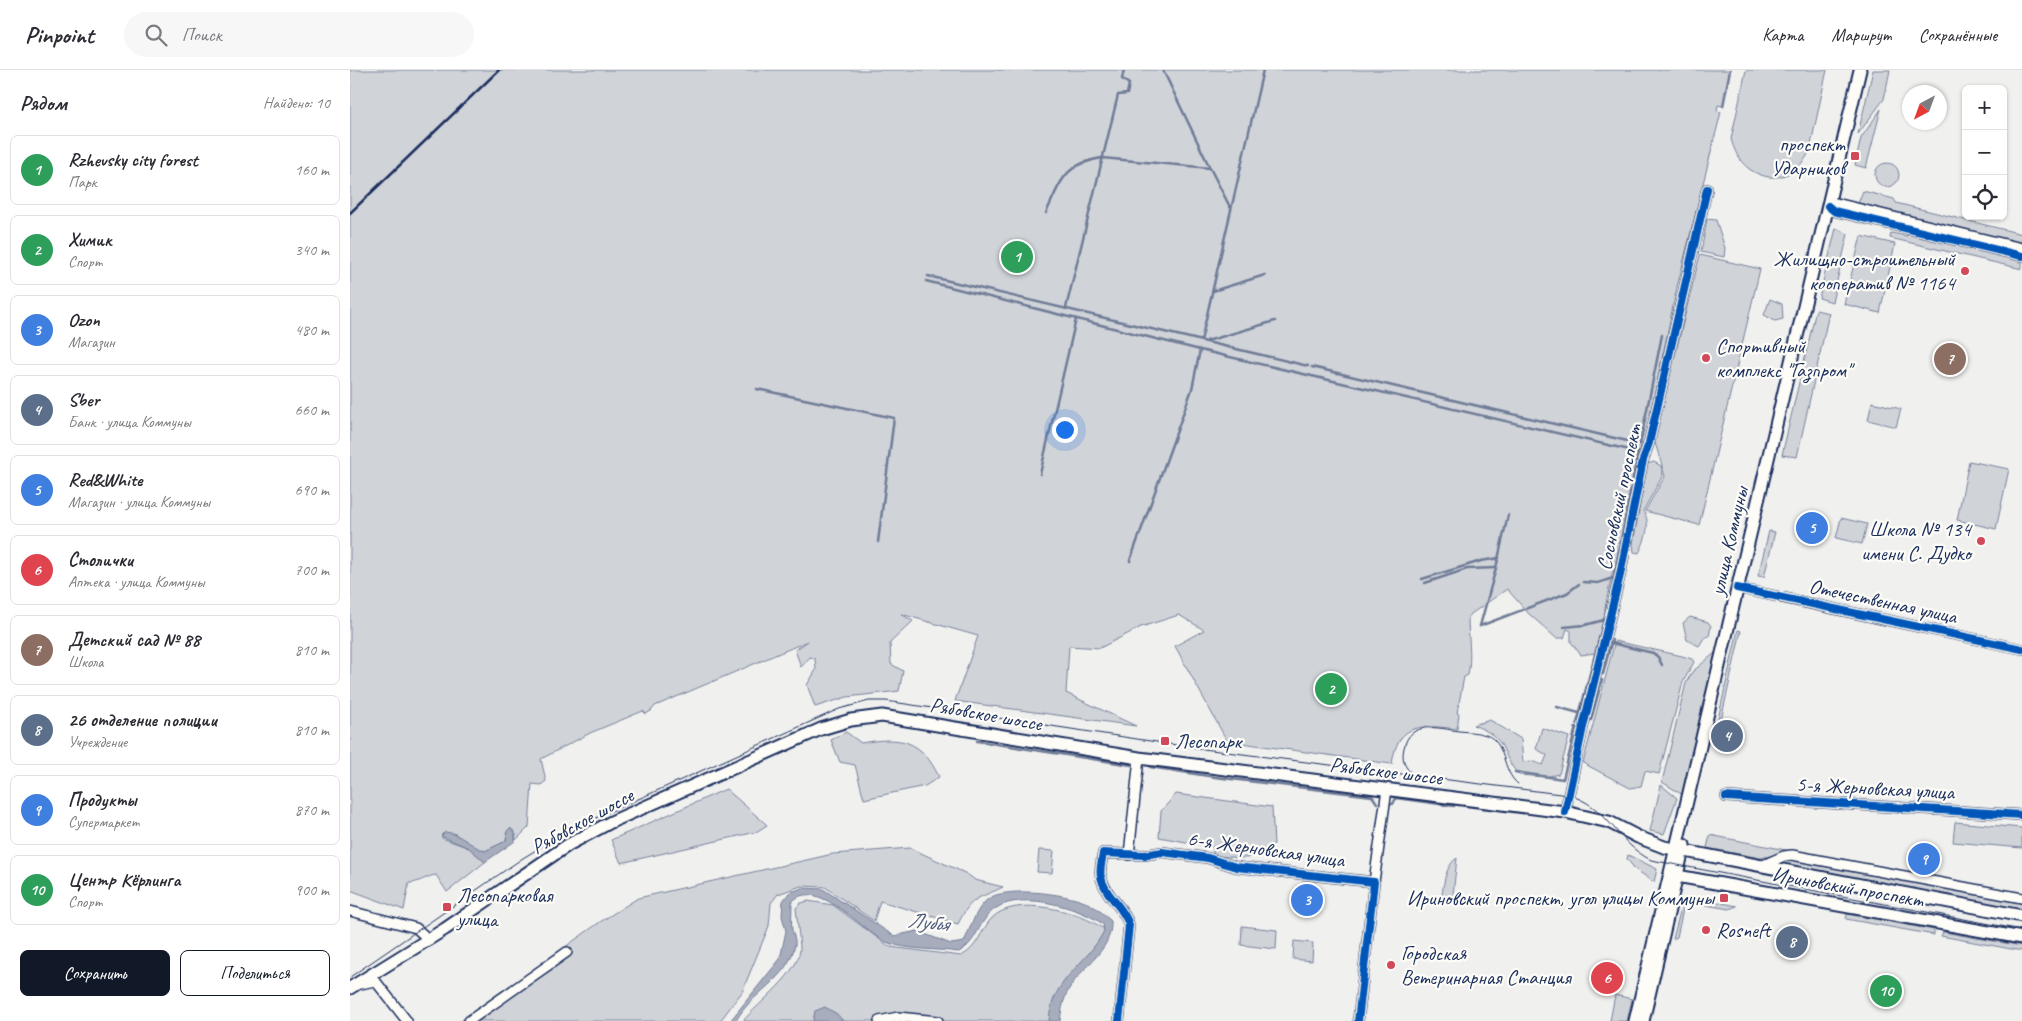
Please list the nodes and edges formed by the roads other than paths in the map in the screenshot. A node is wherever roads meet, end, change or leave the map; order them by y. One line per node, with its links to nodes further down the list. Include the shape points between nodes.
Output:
1 (1860, 70): 4 (main road, улица Коммуны)
2 (1868, 70): 4 (main road, улица Коммуны)
3 (1707, 189): 12 (street, Сосновский проспект)
4 (1833, 207): 5 (street); 6 (street); 7 (main road, улица Коммуны)
5 (2022, 248)
6 (2022, 256)
7 (1741, 589): 8 (street, Отечественная улица); 14 (main road, улица Коммуны)
8 (2022, 649)
9 (1139, 758): 10 (main road, Рябовское шоссе); 15 (street); 23 (main road, Рябовское шоссе, via 882,716 851,720 821,729 611,822 568,845)
10 (1387, 789): 12 (main road, Рябовское шоссе); 18 (street)
11 (1726, 797): 13 (street, 5-я Жерновская улица)
12 (1565, 812): 14 (main road, Рябовское шоссе, via 1609,822 1650,843)
13 (2022, 815)
14 (1679, 850): 16 (main road, Ириновский проспект); 17 (main road, улица Коммуны)
15 (1129, 855): 18 (street, 6-я Жерновская улица, via 1162,852 1208,858 1236,867); 30 (street, 6-я Жерновская улица, via 1103,853 1100,876 1129,925)
16 (1761, 866): 19 (street, Ириновский проспект, via 1792,855); 21 (main road, Ириновский проспект)
17 (1674, 872): 22 (main road, Ириновский проспект); 32 (main road, улица Коммуны); 33 (main road, улица Коммуны)
18 (1374, 882): 31 (street, 6-я Жерновская улица)
19 (2022, 898)
20 (350, 911): 23 (street, via 416,928)
21 (2022, 916)
22 (2022, 938)
23 (428, 939): 25 (main road, Рябовское шоссе)
24 (567, 952): 27 (street)
25 (350, 987): 26 (street, via 374,981)
26 (407, 1021)
27 (469, 1021)
28 (879, 1021): 29 (street, via 898,1017)
29 (938, 1021)
30 (1119, 1021)
31 (1358, 1021)
32 (1635, 1021)
33 (1643, 1021)

